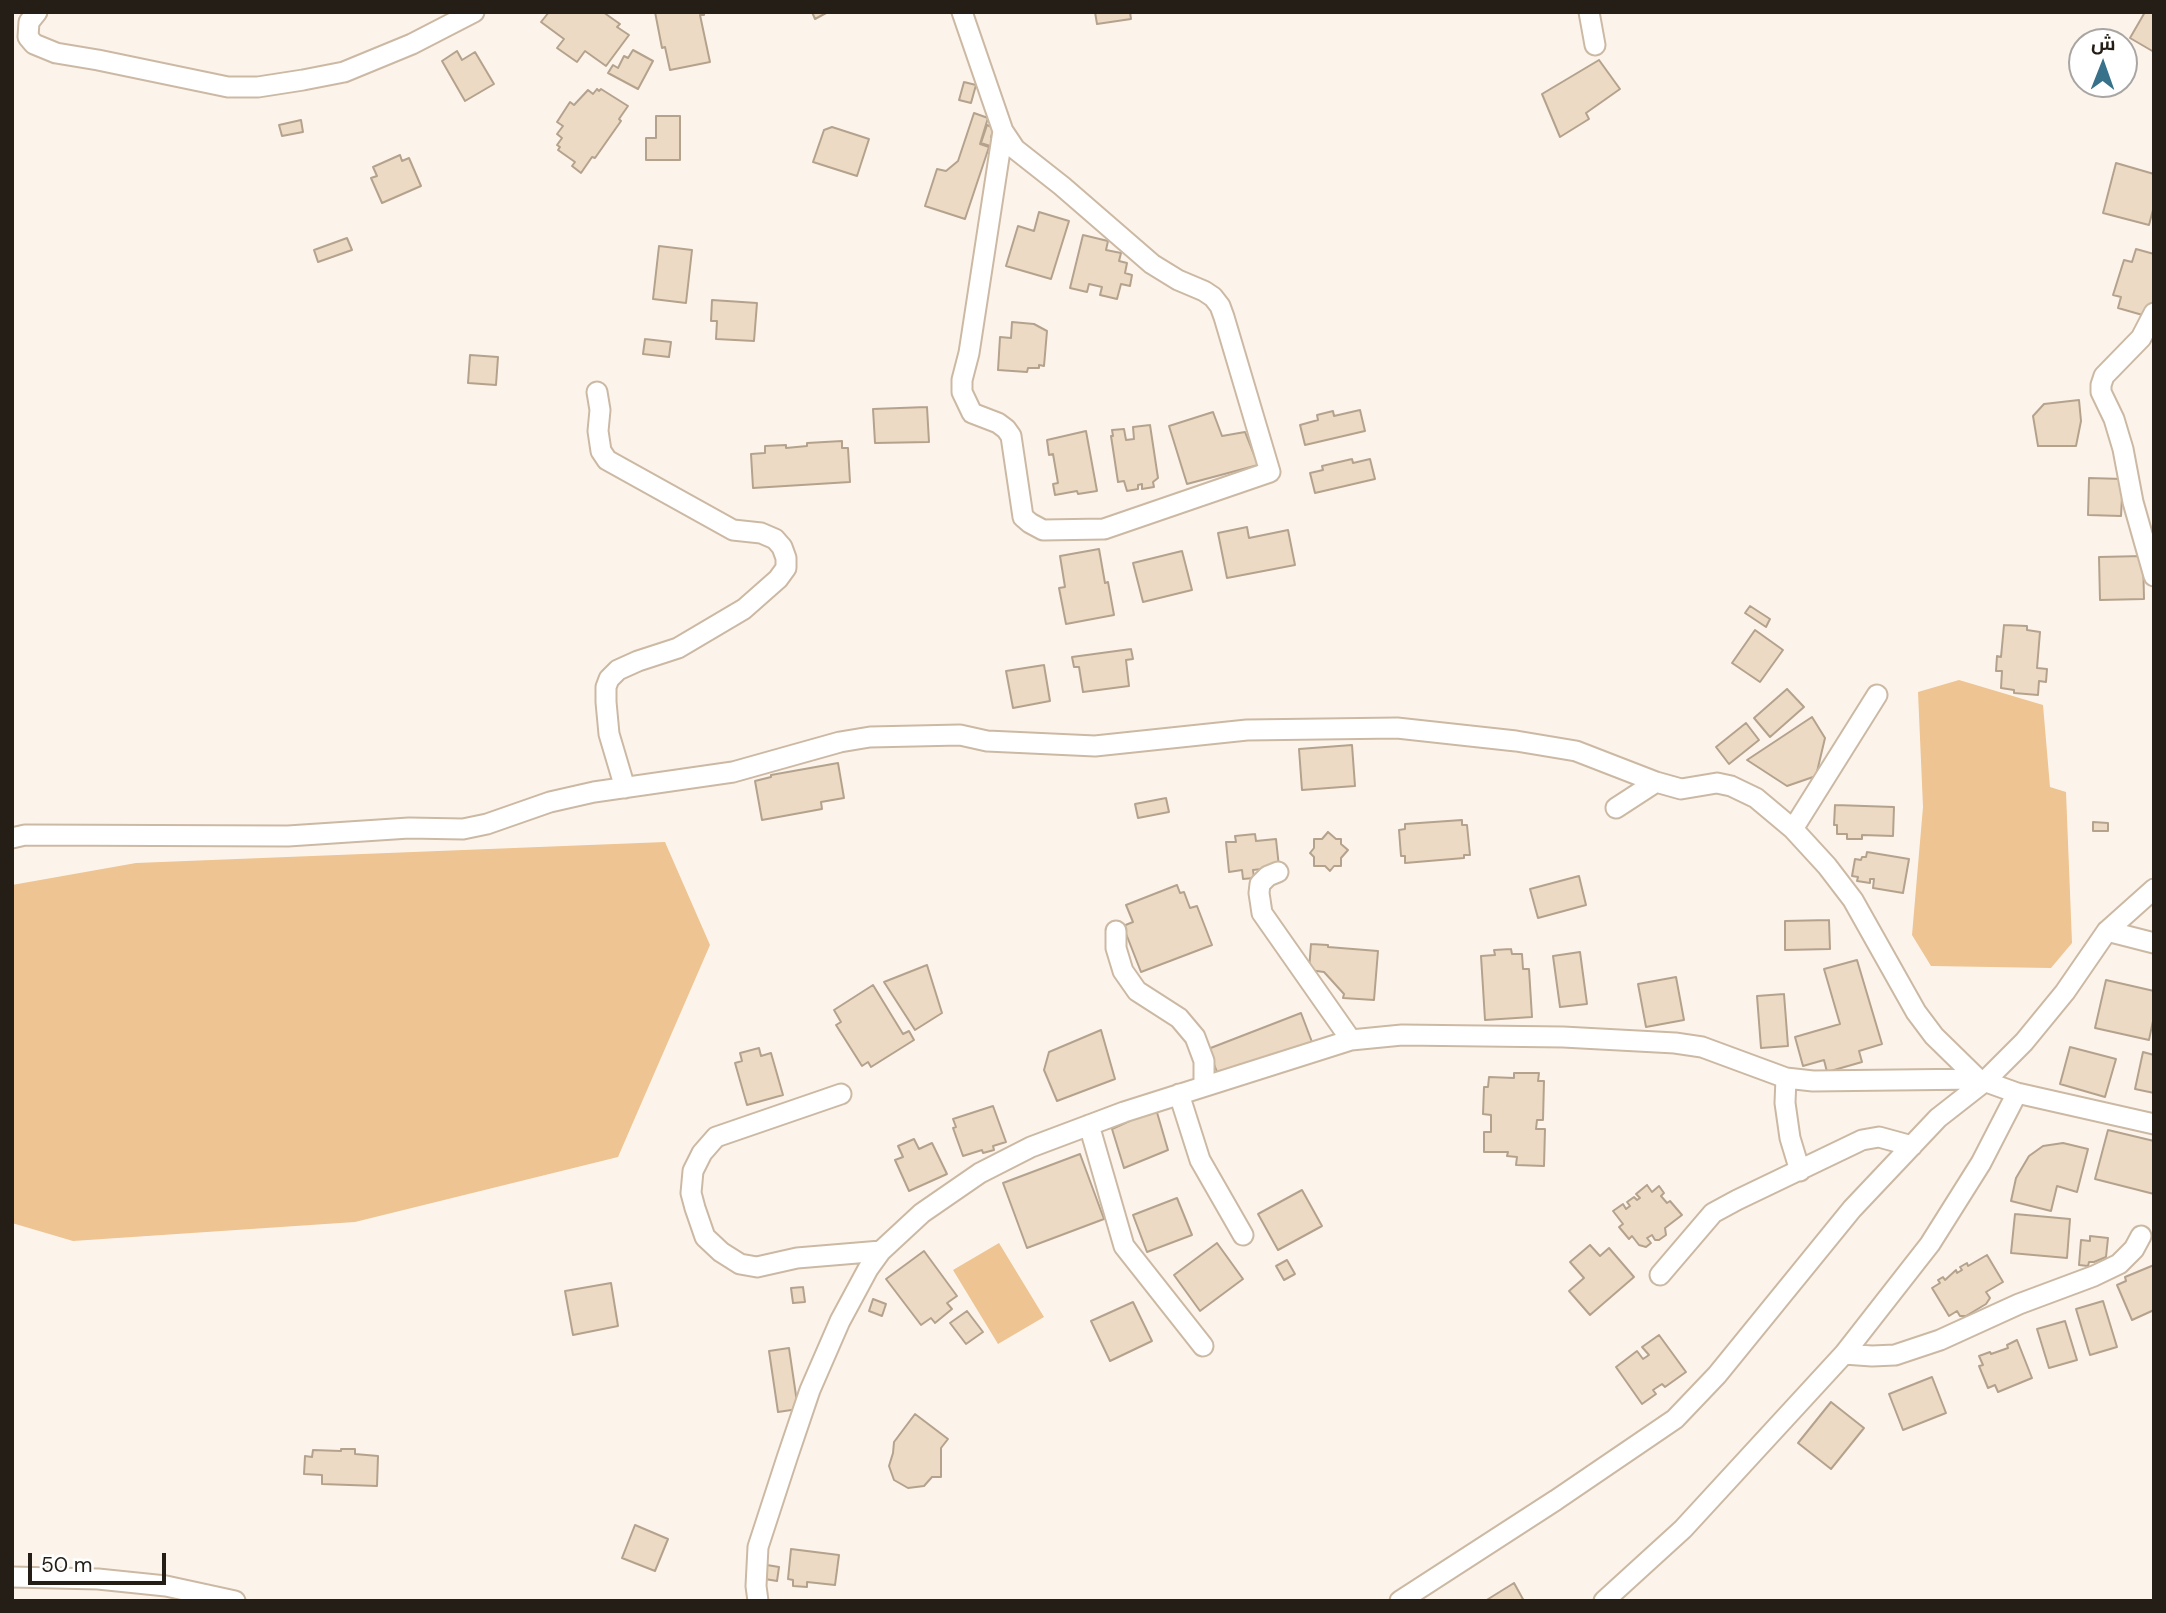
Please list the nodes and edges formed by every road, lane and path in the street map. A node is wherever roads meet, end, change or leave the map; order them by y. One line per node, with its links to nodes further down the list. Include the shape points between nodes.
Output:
1 (37, 12): 2 (street, via 29,22 28,37 34,44 57,53 228,88 344,72)
2 (474, 12)
3 (962, 12): 6 (street)
4 (1588, 12): 5 (street)
5 (1595, 45)
6 (1003, 131): 6 (street, via 962,392 972,413 998,423 1011,436 1023,517 1044,530 1104,529 1270,472 1224,317 1213,297 1152,264 1015,149)
7 (2154, 313): 9 (street, via 2141,338 2104,376 2101,392 2123,449)
8 (597, 392): 12 (street, via 598,431 607,460 733,530 775,539 786,558 786,568 778,579 744,609 678,648 638,661 609,679 609,734)
9 (2154, 576)
10 (1877, 695): 14 (street)
11 (1656, 782): 12 (street, via 1576,751 1397,728 1247,730 1095,746 986,741 960,735 870,737 733,772); 13 (street); 14 (street, via 1681,789 1717,783 1731,786 1756,798)
12 (625, 788): 15 (street, via 550,802 463,829 288,836)
13 (1616, 808)
14 (1793, 829): 23 (street, via 1853,900 1916,1012)
15 (12, 838)
16 (1278, 872): 21 (street, via 1260,884 1262,913)
17 (2154, 889): 19 (street)
18 (1116, 931): 24 (street, via 1123,971 1137,991 1179,1018 1195,1037 1204,1061)
19 (2107, 931): 20 (street); 23 (street, via 2066,992 2024,1042)
20 (2154, 943)
21 (1351, 1040): 22 (street, via 1402,1035 1675,1043 1702,1046); 24 (street)
22 (1786, 1078): 23 (street, via 1813,1082); 31 (street, via 1790,1138)
23 (1981, 1080): 25 (street); 30 (street)
24 (1204, 1086): 27 (street)
25 (2017, 1093): 28 (street); 37 (street, via 1981,1163 1930,1244)
26 (841, 1094): 34 (street, via 716,1137 693,1171 691,1193 705,1237 740,1264 757,1267 797,1258)
27 (1179, 1094): 29 (street); 32 (street, via 1199,1160)
28 (2154, 1124)
29 (1089, 1125): 34 (street, via 979,1173 922,1213); 36 (street, via 1124,1246)
30 (1912, 1146): 31 (street, via 1879,1137 1862,1140); 41 (street, via 1852,1209 1717,1375 1675,1419)
31 (1800, 1171): 35 (street, via 1713,1213)
32 (1243, 1234)
33 (2141, 1236): 37 (street, via 2119,1264 1940,1340 1895,1355)
34 (881, 1251): 40 (street, via 840,1321 810,1390 758,1547)
35 (1660, 1275)
36 (1203, 1346)
37 (1844, 1354): 42 (street, via 1683,1529)
38 (12, 1577): 39 (street, via 110,1580)
39 (236, 1601)
40 (758, 1601)
41 (1400, 1601)
42 (1604, 1601)

